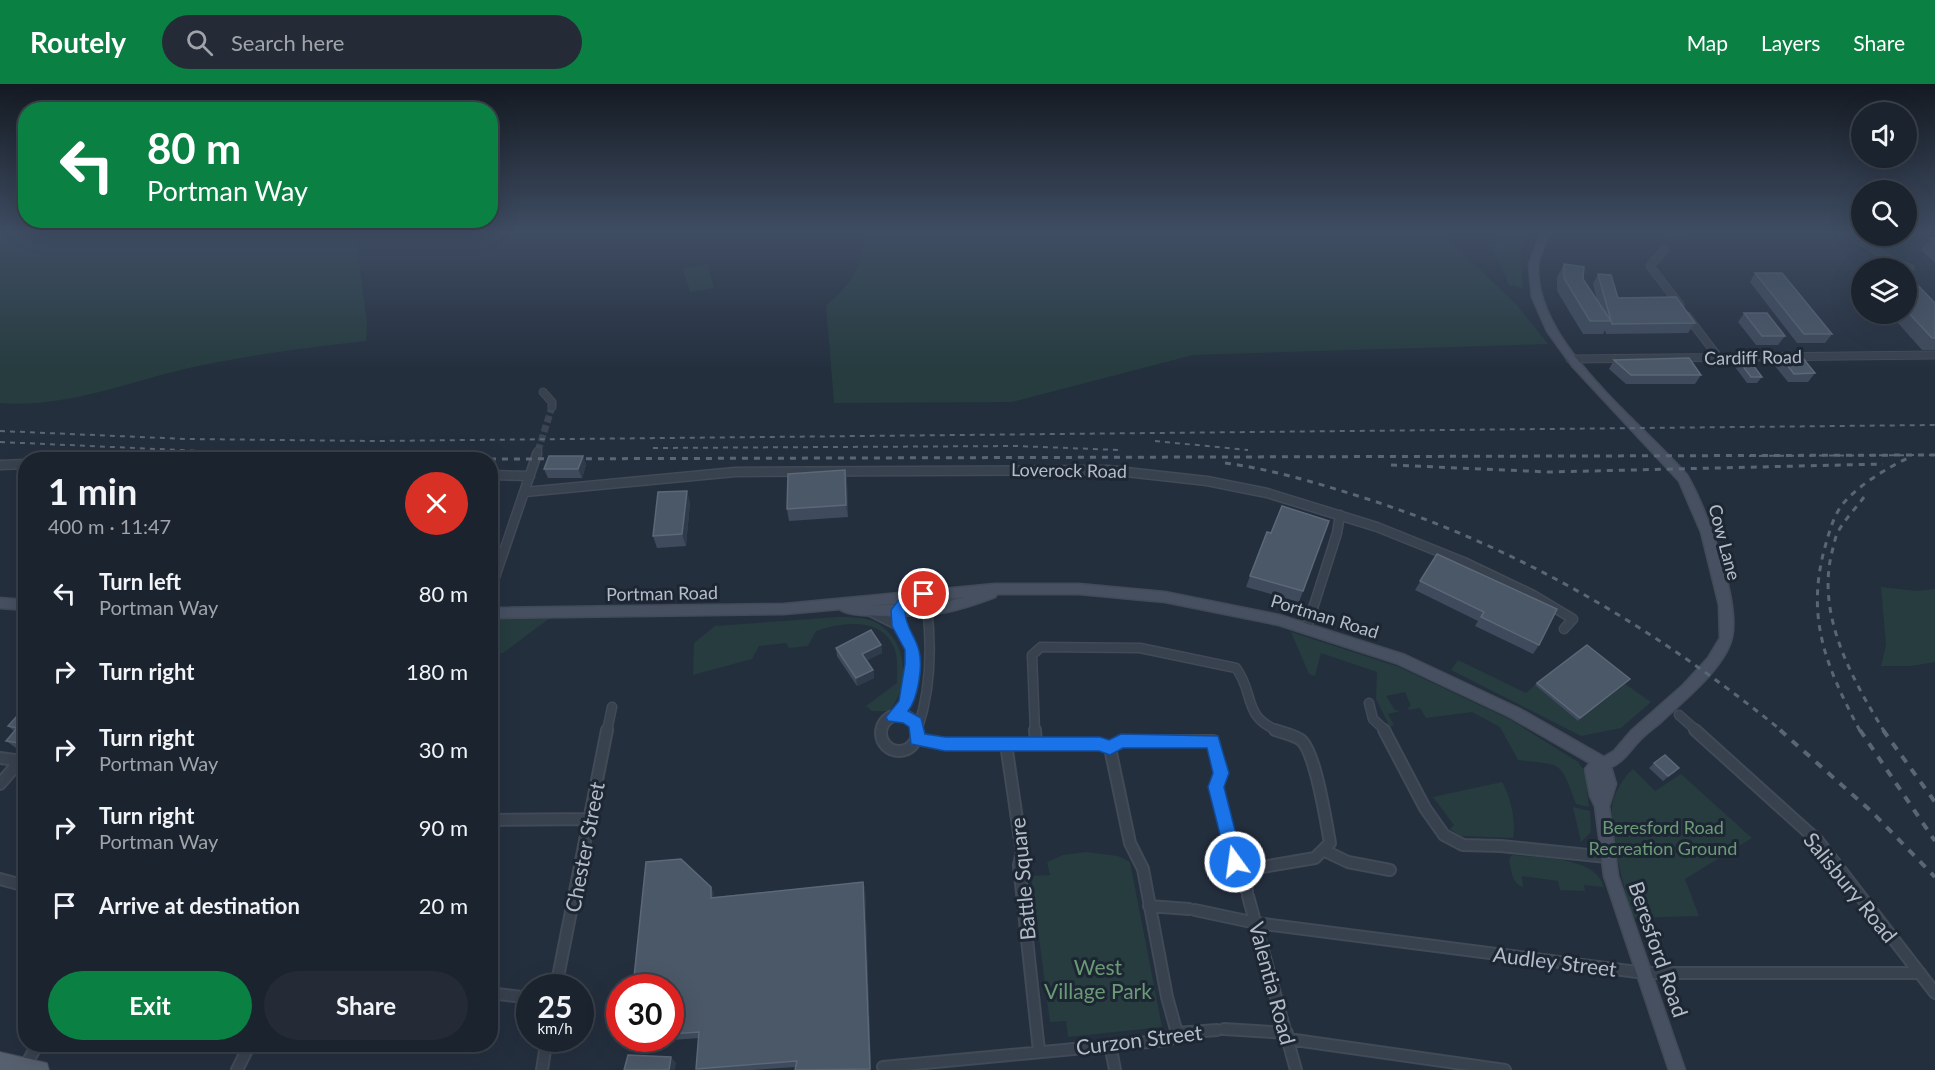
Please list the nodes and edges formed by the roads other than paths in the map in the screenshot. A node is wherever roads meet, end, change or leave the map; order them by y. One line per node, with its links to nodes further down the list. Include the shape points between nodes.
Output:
1 (1535, 277): 5 (street, Cow Lane, via 1550,327)
2 (1658, 277): 4 (street)
3 (1935, 355): 4 (street, Cardiff Road)
4 (1719, 357): 5 (street, Cardiff Road)
5 (1570, 359): 41 (street, Cow Lane, via 1671,464 1689,488 1708,534 1727,626 1726,639 1712,662 1614,759)
6 (543, 392): 7 (street)
7 (552, 407)
8 (538, 451): 12 (street)
9 (18, 464): 10 (street)
10 (0, 465)
11 (498, 476): 12 (street)
12 (530, 476): 13 (street)
13 (525, 492): 14 (street, Loverock Road, via 701,473 1108,470 1236,486); 15 (street)
14 (1340, 515): 28 (street); 29 (street, Loverock Road, via 1440,552 1533,595 1573,619)
15 (498, 569)
16 (1013, 589): 17 (street, Portman Road); 21 (street, Portman Road); 28 (street, Portman Road, via 1079,589 1165,597)
17 (909, 597): 20 (street, Portman Road); 22 (street); 23 (street)
18 (0, 603): 19 (street)
19 (18, 604)
20 (833, 606): 24 (street, Portman Road); 25 (street, Portman Road)
21 (946, 607): 22 (street, Portman Road); 27 (street)
22 (927, 608): 23 (street, Portman Road); 27 (street)
23 (898, 610): 24 (street, Portman Road); 26 (street)
24 (870, 612): 26 (street)
25 (498, 613)
26 (899, 626): 33 (street, via 909,640 913,664 906,704)
27 (930, 627): 34 (street, via 928,690)
28 (1307, 627): 41 (street, Portman Road, via 1400,659 1465,687)
29 (1564, 629)
30 (1369, 704): 47 (street, via 1368,711 1386,731 1429,815 1444,835 1463,845)
31 (612, 707): 44 (street, Chester Street)
32 (1679, 715): 55 (street, Salisbury Road, via 1818,842)
33 (893, 717): 34 (street, via 911,719); 35 (street, via 879,730 884,744 900,750)
34 (918, 728): 35 (street)
35 (917, 739): 36 (street, via 945,744)
36 (1006, 744): 37 (street); 63 (street, Battle Square, via 1022,853 1019,865)
37 (1036, 744): 38 (street, via 1100,744); 46 (street, via 1032,655 1041,648 1140,648 1236,668 1244,677 1252,710 1262,722 1305,745 1330,843)
38 (1110, 748): 49 (street, Valentia Road, via 1121,741 1213,741 1221,773 1216,787); 52 (street, via 1130,843 1141,863)
39 (0, 758): 40 (street)
40 (18, 760)
41 (1602, 764): 47 (street, Beresford Road, via 1611,778 1602,806)
42 (18, 766): 43 (street)
43 (0, 784)
44 (590, 819): 45 (street); 56 (street, Chester Street)
45 (498, 820)
46 (1325, 851): 48 (street, via 1356,864); 49 (street, via 1300,862)
47 (1607, 857): 54 (street, Beresford Road)
48 (1390, 870)
49 (1239, 871): 53 (street, Valentia Road)
50 (0, 879): 51 (street)
51 (18, 884)
52 (1149, 906): 53 (street, Audley Street, via 1192,909); 60 (street)
53 (1257, 923): 54 (street, Audley Street); 61 (street, Valentia Road)
54 (1645, 973): 55 (street, Audley Street); 75 (street, Beresford Road)
55 (1920, 973): 57 (street, Salisbury Road)
56 (559, 974)
57 (1935, 993)
58 (498, 994): 59 (street)
59 (516, 996)
60 (1177, 1033): 61 (street, Curzon Street, via 1220,1029); 62 (street, Curzon Street, via 1169,1040)
61 (1288, 1036): 73 (street, Valentia Road); 74 (street, Curzon Street)
62 (1110, 1044): 63 (street, Curzon Street); 72 (street)
63 (1039, 1051): 69 (street, Curzon Street)
64 (36, 1052): 68 (street)
65 (246, 1052): 70 (street)
66 (545, 1052): 71 (street)
67 (0, 1061): 68 (main road)
68 (33, 1068)
69 (883, 1068)
70 (237, 1070)
71 (542, 1070)
72 (1115, 1070)
73 (1296, 1070)
74 (1504, 1070)
75 (1677, 1070)

